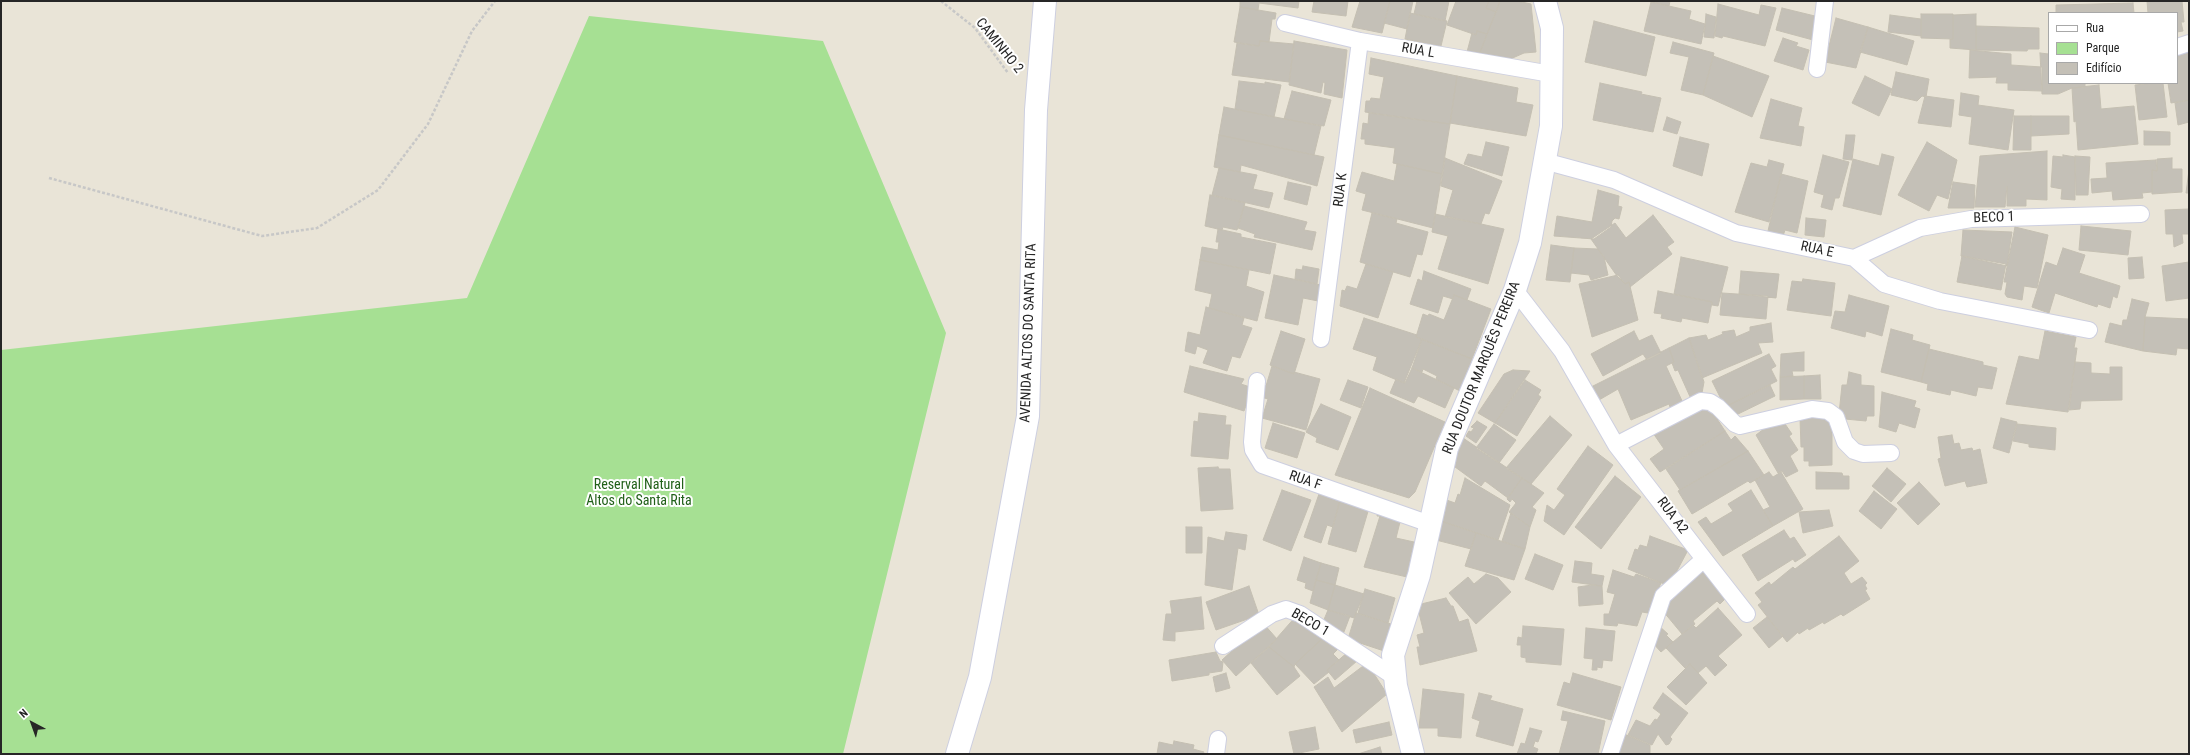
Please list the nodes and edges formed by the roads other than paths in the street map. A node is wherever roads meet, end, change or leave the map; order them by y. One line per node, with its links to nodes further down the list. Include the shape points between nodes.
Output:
1 (1045, 1): 24 (street, AVENIDA ALTOS DO SANTA RITA, via 1036,110 1028,416 980,677)
2 (1545, 1): 9 (street, RUA DOUTOR MARQUÊS PEREIRA, via 1552,28)
3 (1825, 1): 8 (lane)
4 (1285, 23): 5 (lane, RUA L)
5 (1360, 41): 9 (lane, RUA L); 15 (lane, RUA K)
6 (2189, 43): 7 (lane)
7 (2178, 47)
8 (1817, 69)
9 (1551, 74): 10 (street, RUA DOUTOR MARQUÊS PEREIRA, via 1550,126)
10 (1544, 161): 12 (lane, RUA E, via 1614,180 1736,233); 13 (street, RUA DOUTOR MARQUÊS PEREIRA, via 1530,243)
11 (2141, 214): 12 (lane, BECO 1, via 1971,218 1920,228)
12 (1854, 258): 14 (lane, RUA E, via 1884,284 1940,302)
13 (1515, 290): 17 (lane, RUA A2, via 1562,351); 19 (street, RUA DOUTOR MARQUÊS PEREIRA, via 1447,448)
14 (2089, 330)
15 (1321, 339)
16 (1257, 381): 19 (lane, RUA F, via 1252,442 1253,450 1262,465)
17 (1616, 445): 18 (lane, via 1701,400 1714,404 1740,426 1812,409 1828,411 1836,417 1845,442 1854,451 1863,454); 20 (lane, RUA A2)
18 (1891, 453)
19 (1430, 524): 23 (street, RUA DOUTOR MARQUÊS PEREIRA, via 1418,575 1393,655)
20 (1704, 558): 21 (lane, RUA A2); 26 (lane, via 1663,596)
21 (1747, 614)
22 (1223, 646): 23 (lane, BECO 1, via 1272,614 1286,609 1300,614)
23 (1396, 678): 25 (street, RUA DOUTOR MARQUÊS PEREIRA)
24 (957, 754)
25 (1413, 754)
26 (1610, 754)

